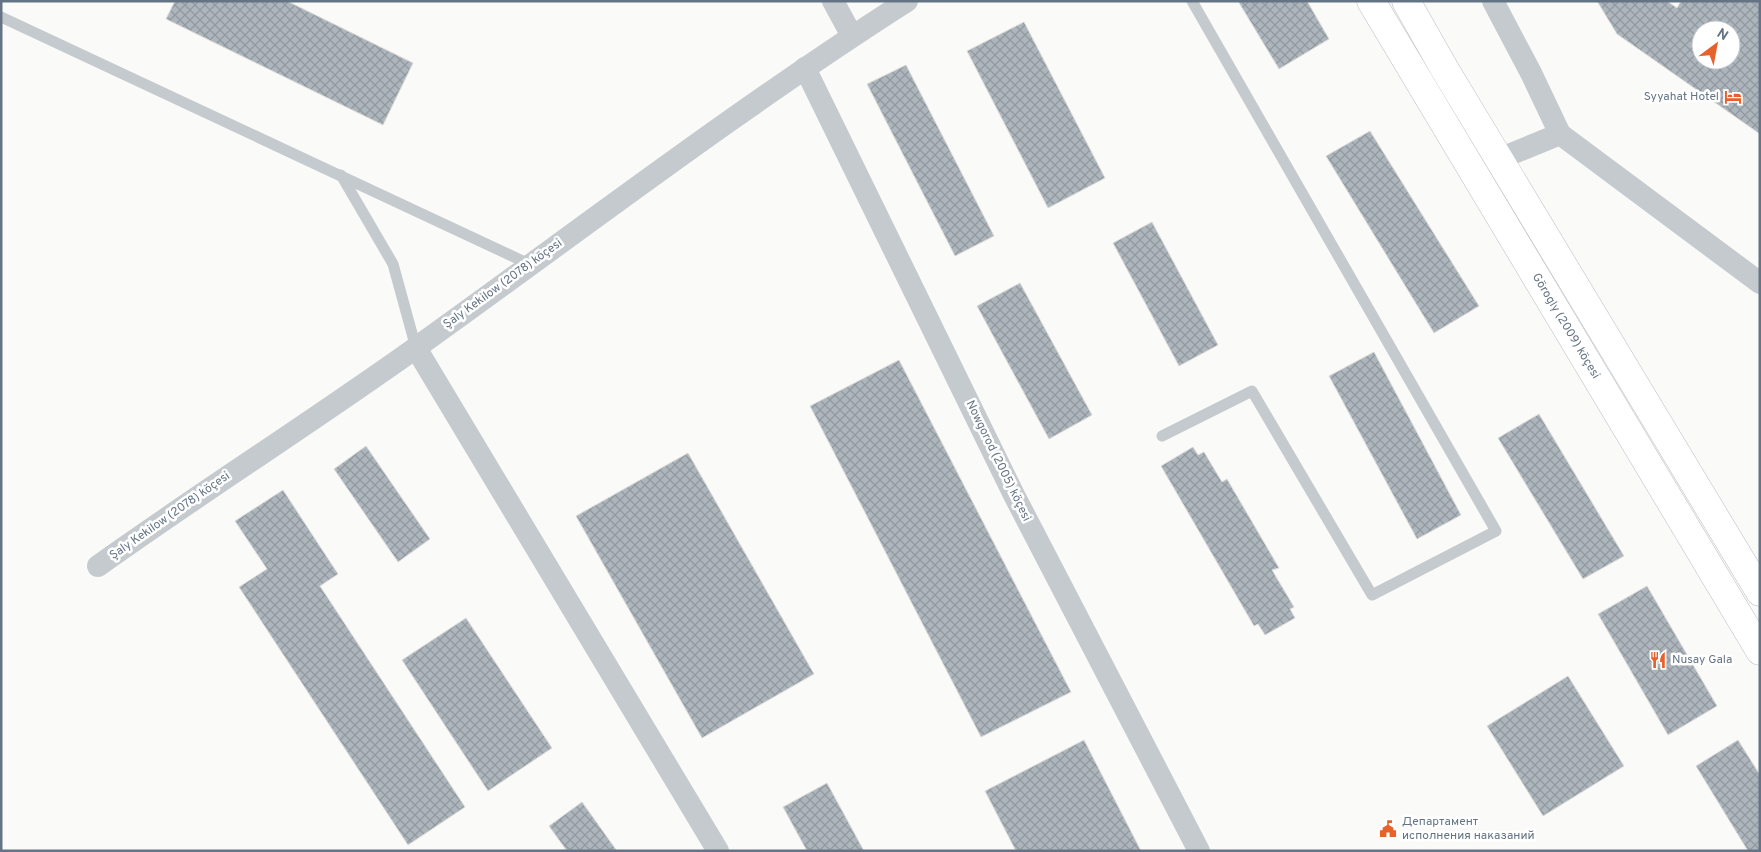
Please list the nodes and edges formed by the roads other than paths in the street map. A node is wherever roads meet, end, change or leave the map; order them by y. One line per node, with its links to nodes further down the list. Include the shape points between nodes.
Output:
1 (833, 1): 8 (street)
2 (907, 1): 8 (street, Şaly Kekilow (2078) köçesi)
3 (1192, 1): 16 (lane, via 1496,531 1372,595 1252,391)
4 (1372, 1): 19 (main road, Görogly (2009) köçesi)
5 (1406, 1): 11 (main road)
6 (1493, 1): 10 (street)
7 (1, 17): 12 (lane)
8 (852, 36): 9 (street, Şaly Kekilow (2078) köçesi)
9 (805, 68): 13 (street, Şaly Kekilow (2078) köçesi); 21 (street, Nowgorod (2005) köçesi, via 1014,495)
10 (1560, 134): 11 (street); 14 (street)
11 (1499, 159): 18 (main road)
12 (341, 175): 13 (lane); 15 (lane, via 393,264)
13 (529, 264): 15 (street, Şaly Kekilow (2078) köçesi)
14 (1760, 283)
15 (416, 348): 17 (street, Şaly Kekilow (2078) köçesi); 20 (street)
16 (1162, 436)
17 (98, 566)
18 (1760, 592)
19 (1760, 651)
20 (718, 851)
21 (1199, 851)

